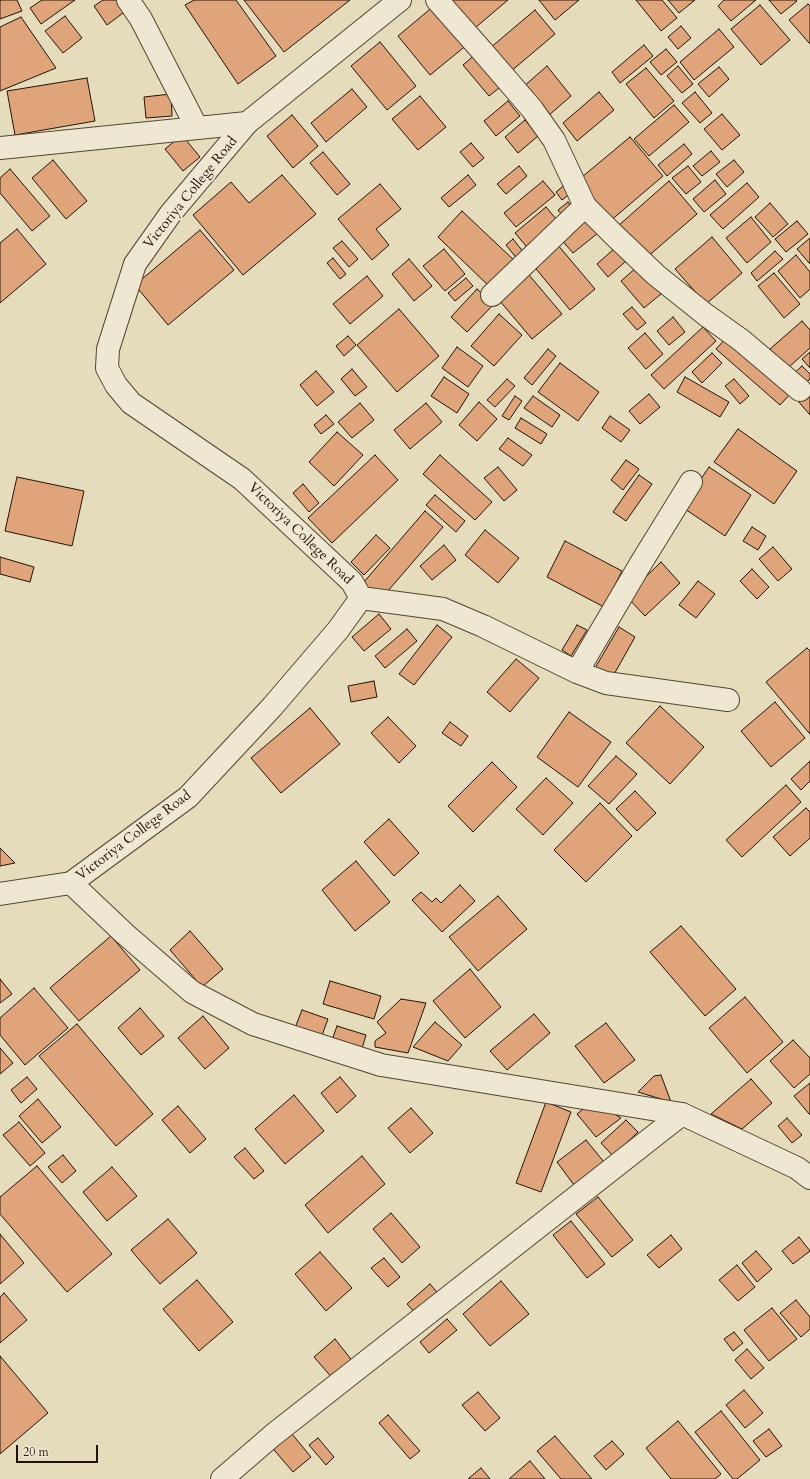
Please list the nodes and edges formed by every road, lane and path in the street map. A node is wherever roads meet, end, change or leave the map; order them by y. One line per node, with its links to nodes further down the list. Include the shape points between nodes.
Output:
1 (128, 0): 5 (street, via 141,19)
2 (400, 0): 4 (street, Victoriya College Road)
3 (437, 0): 7 (street, via 532,109 554,140)
4 (247, 123): 5 (street); 11 (street, Victoriya College Road, via 171,213 135,264 108,349 107,368 116,385 131,403 242,479 352,582)
5 (196, 128): 6 (street)
6 (0, 148)
7 (585, 206): 8 (street); 9 (street, via 656,275 741,340)
8 (492, 295)
9 (800, 390)
10 (691, 482): 12 (street)
11 (361, 598): 12 (street, via 443,609); 14 (street, Victoriya College Road, via 338,630 272,707 188,797)
12 (578, 672): 13 (street, via 606,683)
13 (728, 700)
14 (71, 883): 15 (street, Victoriya College Road); 16 (street, via 192,992 253,1024 381,1065)
15 (0, 894)
16 (682, 1114): 17 (street, via 797,1168); 18 (street, via 279,1430)
17 (810, 1178)
18 (222, 1479)

